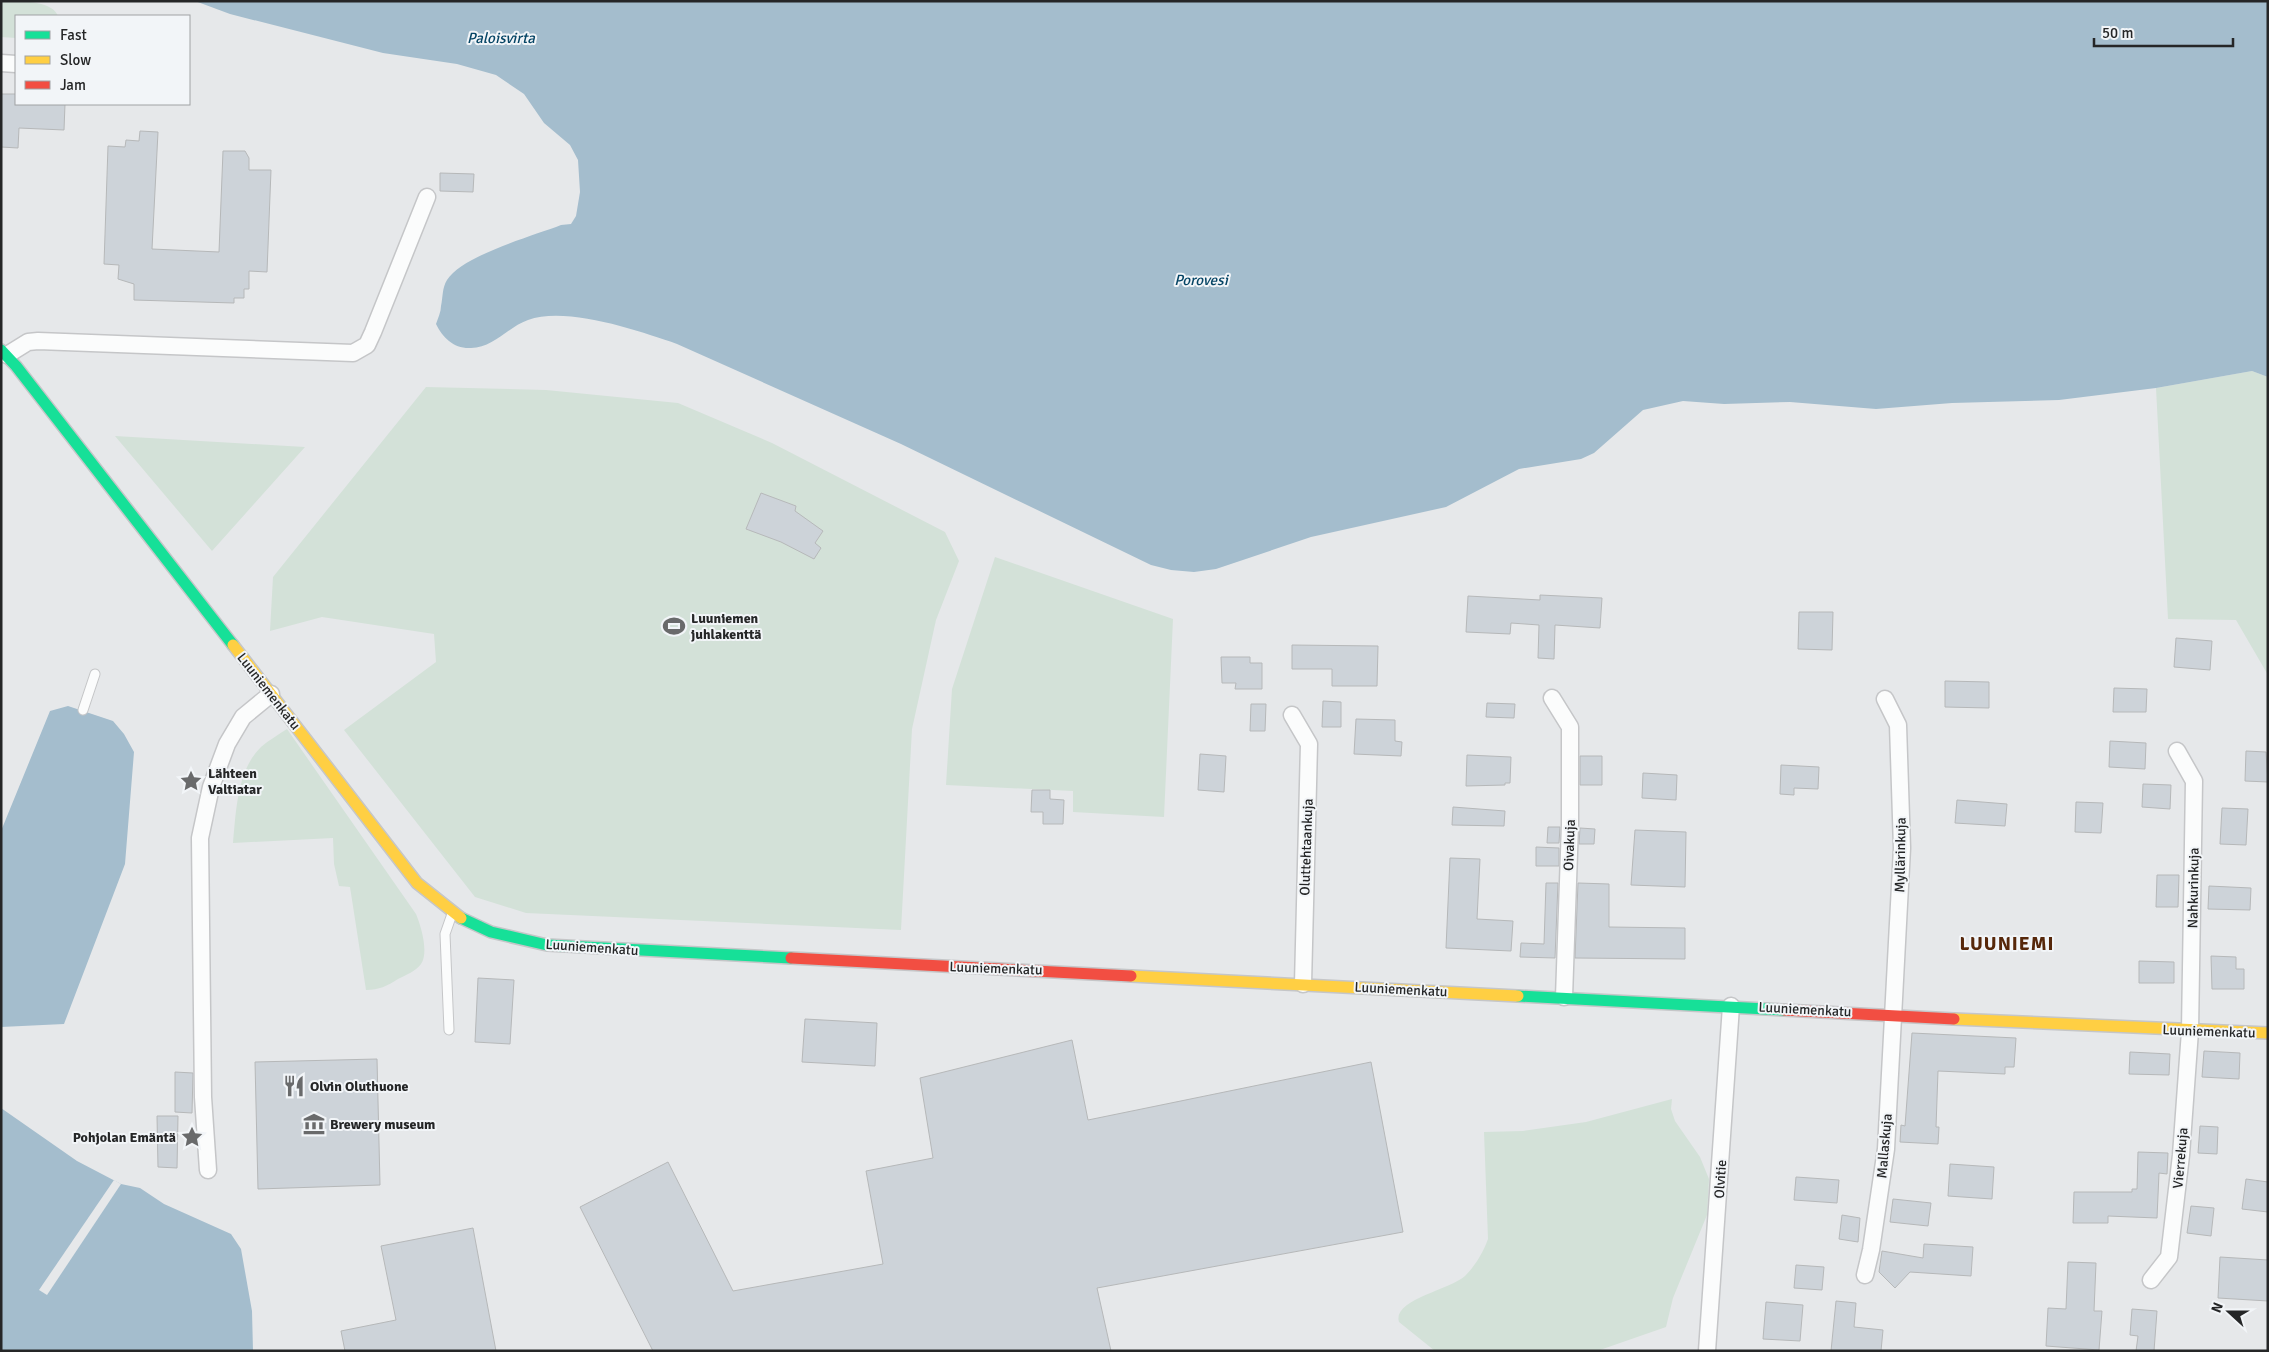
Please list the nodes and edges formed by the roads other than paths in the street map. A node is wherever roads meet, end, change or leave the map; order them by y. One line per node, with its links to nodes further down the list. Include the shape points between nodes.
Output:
1 (1, 63): 2 (street)
2 (15, 64)
3 (427, 197): 4 (street, via 373,332 367,344 353,353 38,341)
4 (4, 353): 6 (street, Luuniemenkatu)
5 (95, 674): 9 (lane)
6 (271, 694): 12 (street, Luuniemenkatu, via 417,883); 20 (street, via 243,717 227,744 211,787 200,838 203,1097)
7 (1552, 698): 14 (street, Oivakuja, via 1570,727)
8 (1885, 699): 16 (street, Myllärinkuja, via 1898,725 1901,839)
9 (83, 710)
10 (1292, 715): 13 (street, Oluttehtaankuja, via 1309,744)
11 (2177, 751): 18 (street, Nahkurinkuja, via 2194,781)
12 (452, 913): 13 (street, Luuniemenkatu, via 480,929 547,944); 17 (lane, via 445,934)
13 (1304, 984): 14 (street, Luuniemenkatu)
14 (1564, 997): 15 (street, Luuniemenkatu)
15 (1731, 1006): 16 (street, Luuniemenkatu); 23 (street, Olvitie)
16 (1893, 1014): 18 (street, Luuniemenkatu); 21 (street, Mallaskuja, via 1886,1149)
17 (449, 1030)
18 (2190, 1030): 19 (street, Luuniemenkatu); 22 (street, Vierrekuja, via 2181,1155 2169,1258)
19 (2268, 1033)
20 (208, 1170)
21 (1865, 1275)
22 (2151, 1280)
23 (1707, 1351)

